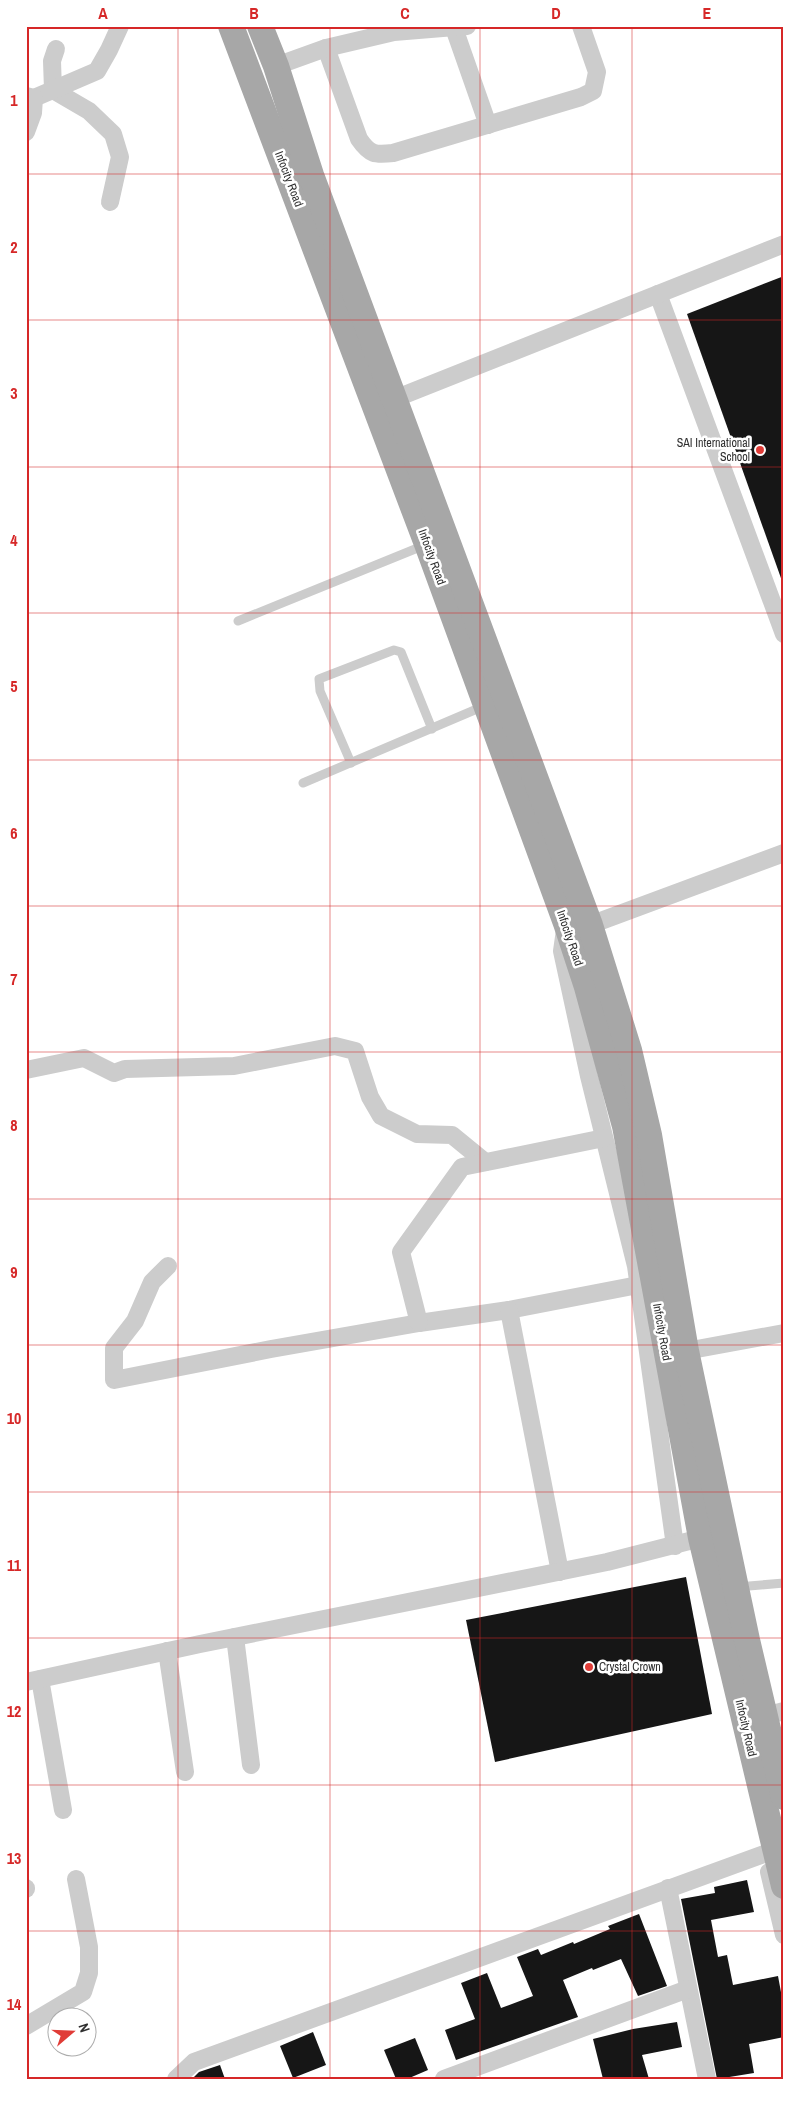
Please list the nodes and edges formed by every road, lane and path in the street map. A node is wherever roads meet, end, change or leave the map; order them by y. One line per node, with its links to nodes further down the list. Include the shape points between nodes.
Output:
1 (120, 26): 9 (street, via 97,71)
2 (231, 26): 15 (main road, Infocity Road)
3 (260, 26): 8 (main road, Infocity Road)
4 (581, 26): 11 (street, via 597,72 592,91)
5 (460, 27): 6 (street, via 394,32); 11 (street)
6 (326, 48): 8 (street); 11 (street, via 359,139 366,149 376,154 393,153)
7 (56, 49): 9 (street, via 52,61)
8 (276, 66): 15 (main road, Infocity Road, via 311,175)
9 (53, 90): 10 (street); 13 (street, via 90,111 113,134 120,158)
10 (30, 97): 12 (street, via 33,113)
11 (488, 125)
12 (26, 132)
13 (110, 202)
14 (784, 244): 16 (street)
15 (338, 278): 17 (main road, Infocity Road); 18 (main road, Infocity Road)
16 (658, 294): 17 (street); 20 (street)
17 (394, 399): 24 (main road, Infocity Road)
18 (428, 544): 19 (lane); 21 (main road, Infocity Road)
19 (238, 621)
20 (784, 634)
21 (487, 705): 22 (lane); 24 (main road, Infocity Road)
22 (432, 729): 23 (lane); 23 (lane, via 402,652 394,650 319,679 320,690)
23 (351, 763): 25 (lane)
24 (523, 773): 27 (main road, Infocity Road)
25 (303, 783)
26 (784, 854): 27 (street)
27 (578, 924): 29 (street, via 562,950); 31 (main road, Infocity Road, via 625,1126)
28 (26, 1070): 30 (street, via 84,1058 114,1073 125,1069 234,1066 335,1046 355,1051 370,1097 381,1116 417,1134 452,1135)
29 (604, 1138): 30 (street); 33 (street)
30 (485, 1162): 35 (street, via 462,1167 402,1252)
31 (653, 1216): 37 (main road, Infocity Road); 38 (main road, Infocity Road)
32 (168, 1266): 35 (street, via 152,1282 136,1321 114,1348 114,1380)
33 (638, 1284): 34 (street); 38 (street)
34 (509, 1310): 35 (street); 39 (street)
35 (419, 1323)
36 (784, 1332): 37 (street)
37 (686, 1351): 41 (main road, Infocity Road)
38 (689, 1542): 39 (street); 50 (main road, Infocity Road)
39 (560, 1572): 42 (street)
40 (784, 1583): 41 (lane)
41 (737, 1587): 45 (main road, Infocity Road)
42 (235, 1637): 43 (street); 46 (street)
43 (167, 1651): 44 (street); 47 (street)
44 (33, 1681): 49 (street)
45 (774, 1714): 48 (main road, Infocity Road)
46 (251, 1765)
47 (185, 1772)
48 (784, 1798)
49 (63, 1810)
50 (770, 1852): 52 (main road, Infocity Road); 53 (street); 54 (street)
51 (76, 1880): 56 (street, via 89,1947 89,1973 83,1992)
52 (784, 1886)
53 (668, 1888): 55 (street); 57 (street, via 194,2062)
54 (784, 1935)
55 (688, 1989): 58 (street); 59 (street)
56 (26, 2026)
57 (176, 2079)
58 (444, 2079)
59 (707, 2079)

